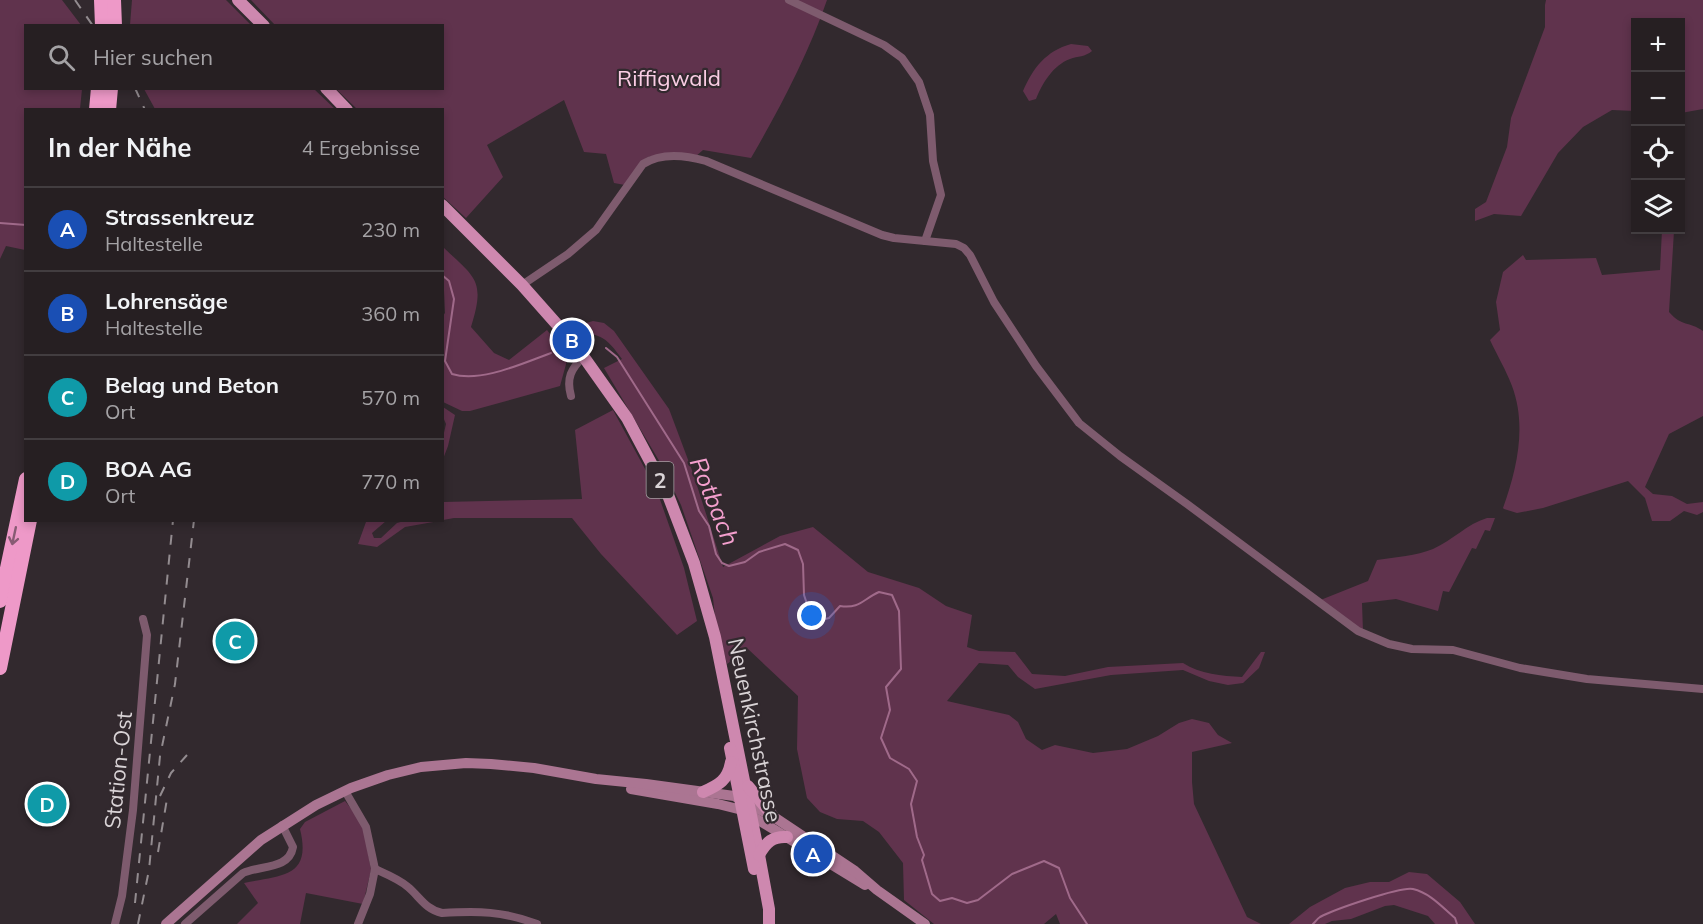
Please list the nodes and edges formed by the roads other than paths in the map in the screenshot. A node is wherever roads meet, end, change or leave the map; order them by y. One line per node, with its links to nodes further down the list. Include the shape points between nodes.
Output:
1 (114, 0): 6 (highway)
2 (238, 0): 7 (main road)
3 (789, 0): 15 (street, via 884,45 902,58 919,82 930,115 933,161 941,195)
4 (102, 5): 5 (highway)
5 (102, 24)
6 (115, 24)
7 (262, 24)
8 (98, 90): 11 (highway)
9 (111, 90): 12 (highway)
10 (328, 90): 13 (main road)
11 (96, 108)
12 (109, 108)
13 (345, 108)
14 (444, 207): 16 (main road, Neuenkirchstrasse / 2)
15 (925, 241): 16 (street, via 882,235 706,161 662,156 643,164 587,240); 25 (street, via 956,244 970,255 994,302 1079,423 1358,631 1389,644 1453,650 1520,668 1587,679)
16 (522, 285): 17 (main road, Neuenkirchstrasse / 2)
17 (584, 356): 18 (street, via 571,372); 22 (main road, Neuenkirchstrasse / 2, via 621,409 660,480 690,553)
18 (571, 396)
19 (24, 488): 21 (highway, one-way to 21)
20 (30, 522): 24 (highway)
21 (0, 601)
22 (708, 616): 26 (main road, Neuenkirchstrasse / 2); 28 (main road, Neuenkirchstrasse / 2, via 716,638)
23 (143, 619): 38 (street, Station-Ost, via 147,635 136,782)
24 (0, 668)
25 (1703, 689)
26 (732, 758): 30 (main road, via 723,782); 31 (main road, Neuenkirchstrasse / 2)
27 (596, 779): 29 (main road, via 524,767 466,763 403,771); 30 (main road); 31 (main road, via 617,786)
28 (745, 782): 31 (main road, Neuenkirchstrasse / 2); 32 (main road)
29 (345, 791): 33 (main road); 36 (street, via 366,827)
30 (703, 792): 31 (main road, via 725,794)
31 (746, 807): 32 (main road); 34 (main road); 35 (main road, Neuenkirchstrasse / 2); 43 (main road, Neuenkirchstrasse / 2, via 758,893)
32 (772, 815): 37 (main road)
33 (282, 825): 39 (main road); 40 (street, via 292,847 287,860 243,873)
34 (787, 837): 35 (main road, via 769,841); 37 (main road)
35 (759, 855): 43 (main road, Neuenkirchstrasse / 2)
36 (375, 869): 41 (street); 42 (street, via 408,886 435,911 515,915)
37 (877, 890): 44 (main road)
38 (115, 924)
39 (166, 924)
40 (185, 924)
41 (358, 924)
42 (537, 924)
43 (769, 924)
44 (925, 924)

